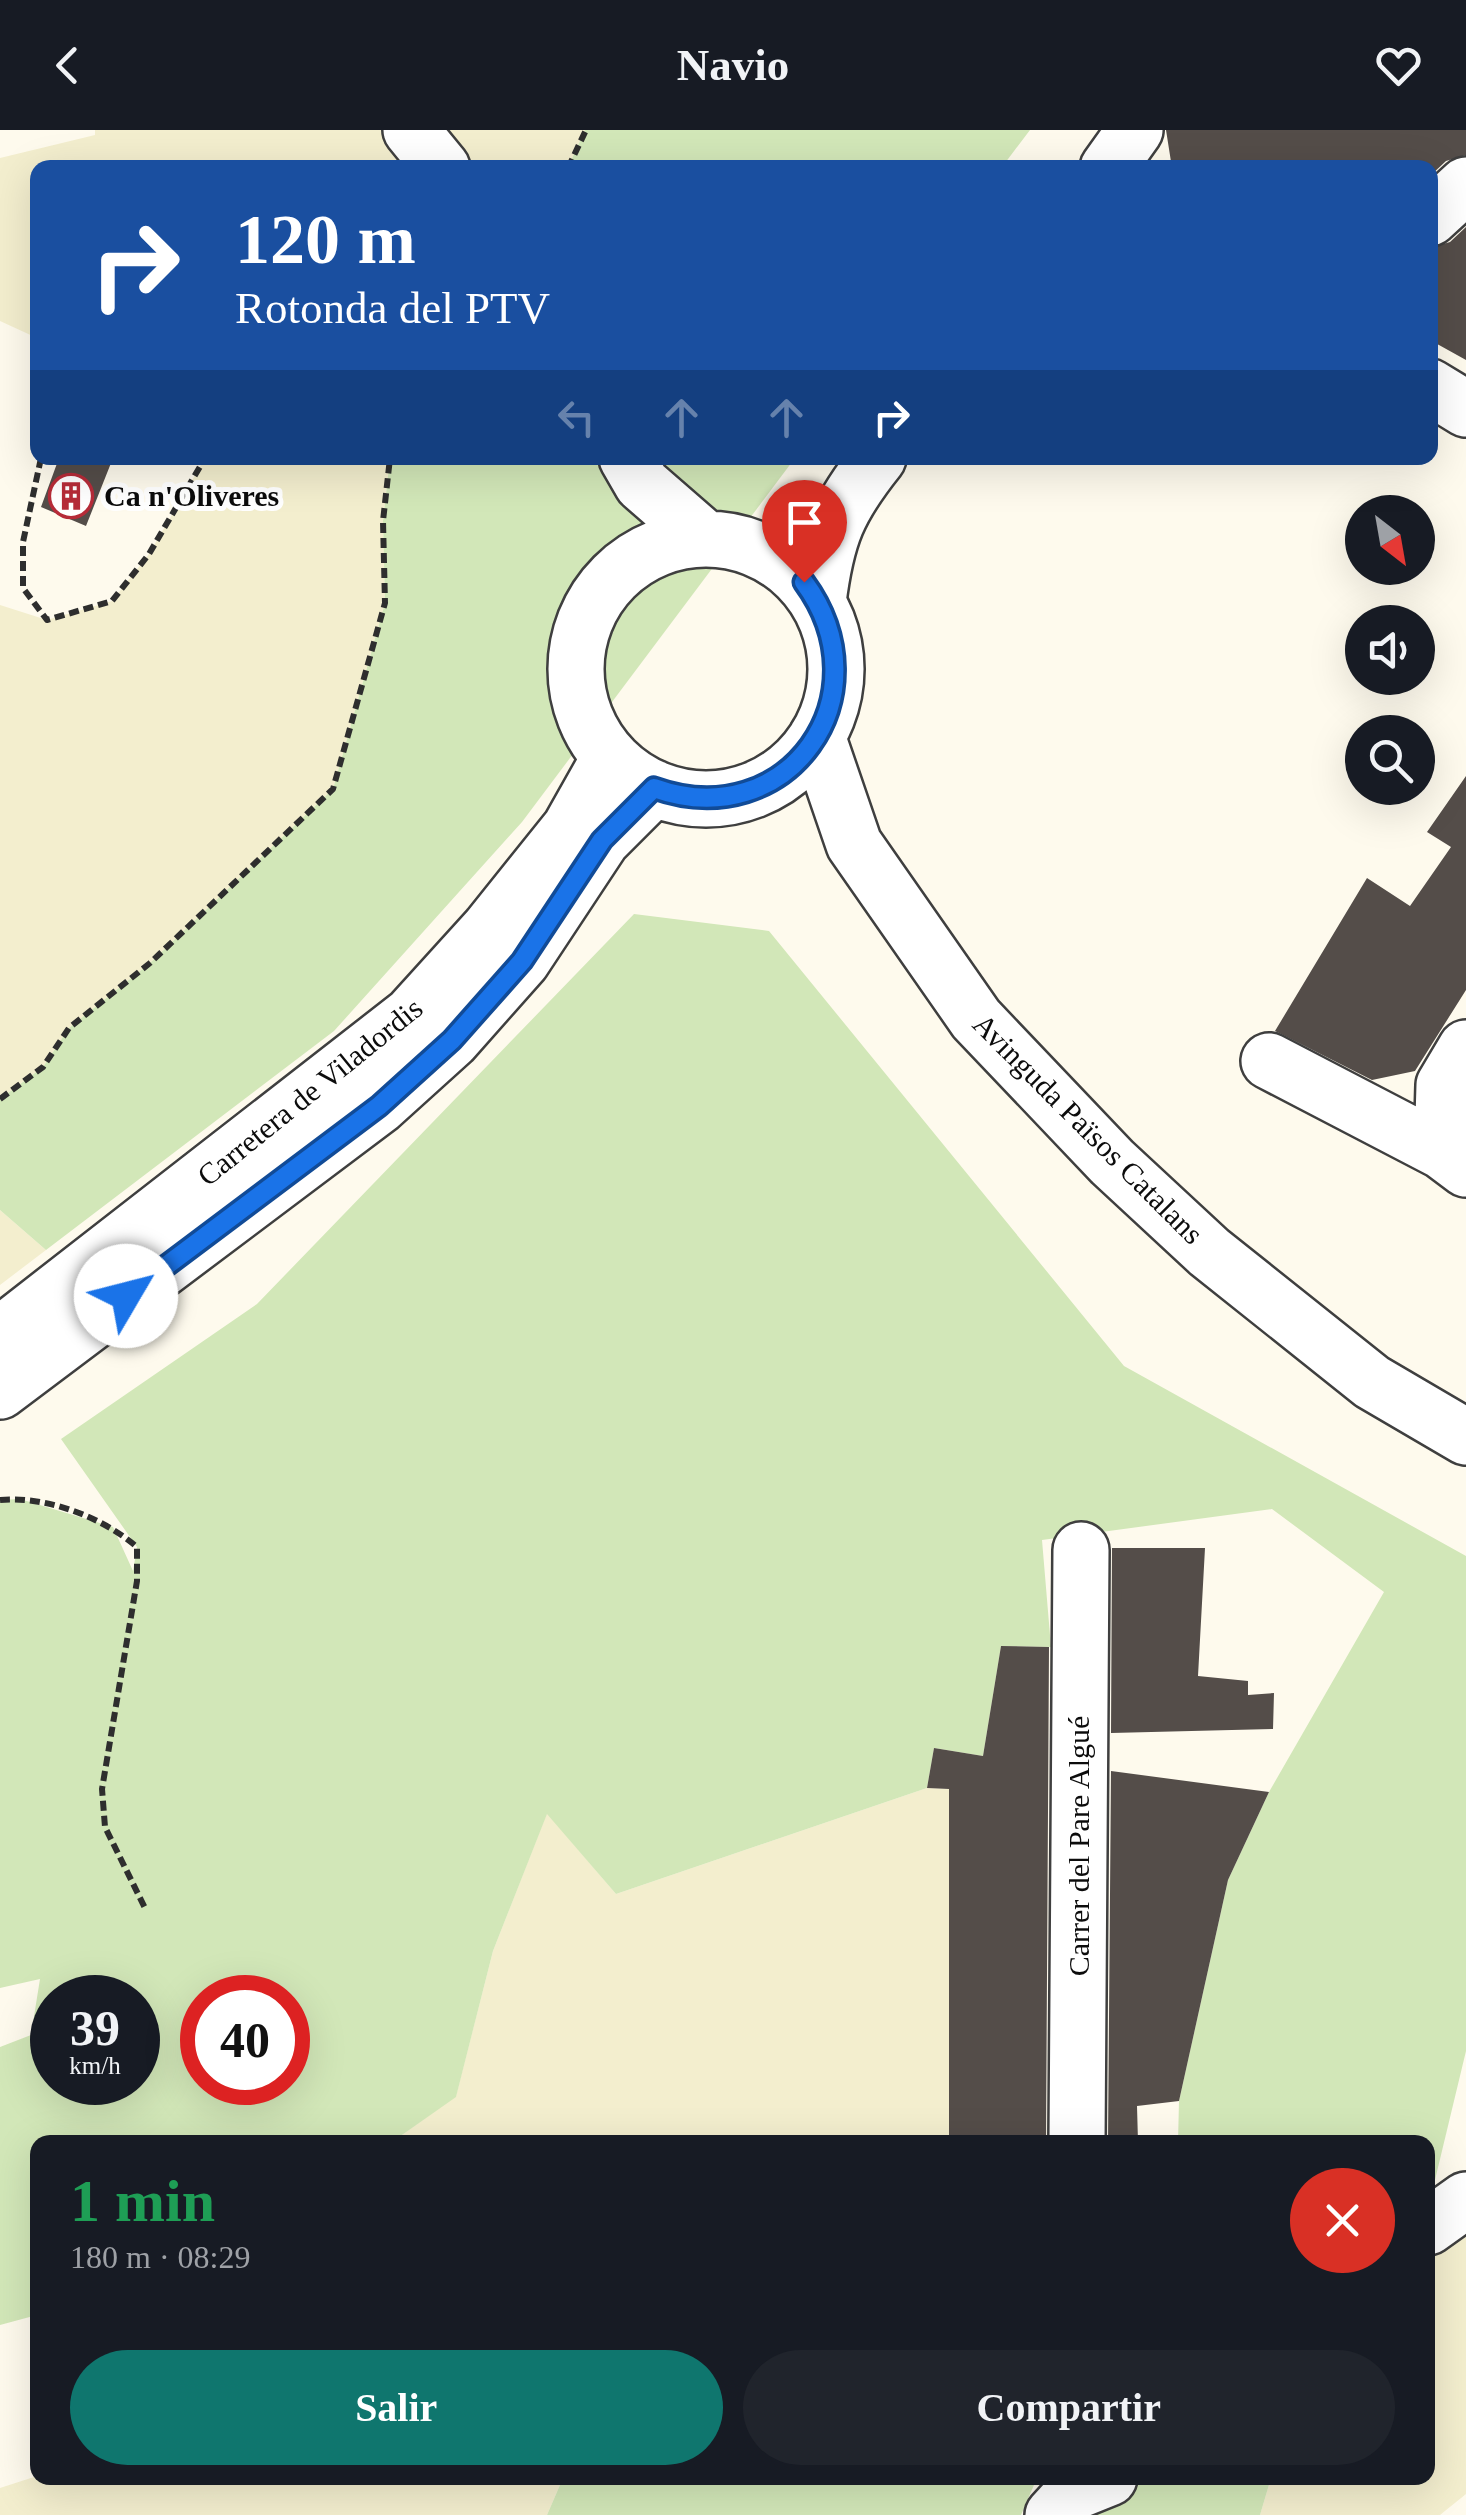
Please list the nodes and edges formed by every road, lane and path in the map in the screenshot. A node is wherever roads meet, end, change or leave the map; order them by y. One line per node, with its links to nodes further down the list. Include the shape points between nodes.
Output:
1 (412, 130): 4 (street)
2 (586, 130): 5 (path)
3 (1134, 130): 6 (street)
4 (436, 160)
5 (572, 160)
6 (1113, 160)
7 (1466, 185): 8 (street)
8 (1438, 211)
9 (1438, 392): 10 (street)
10 (1466, 409)
11 (39, 465): 12 (path, via 23,542 23,588 47,620 112,601 149,554)
12 (201, 465)
13 (389, 465): 27 (path, via 384,603 333,789 150,963 69,1028 43,1066)
14 (872, 465): 16 (street)
15 (634, 471): 17 (street); 18 (street, via 642,531)
16 (842, 502): 17 (street, via 802,524); 19 (street)
17 (724, 541): 18 (street, via 674,542); 19 (street, via 787,566)
18 (632, 562): 21 (street, via 596,599 577,647 579,698)
19 (818, 602): 20 (street, via 832,634 836,669 832,704)
20 (818, 736): 23 (street, via 781,775); 24 (street, Avinguda Països Catalans)
21 (610, 756): 22 (street); 29 (street, Carretera de Viladordis, via 570,828 411,1015)
22 (654, 788): 23 (street, via 702,798); 30 (street, Carretera de Viladordis, via 602,840 522,961 452,1040 379,1106)
23 (749, 791): 24 (street, Avinguda Països Catalans, via 824,820)
24 (854, 844): 31 (street, Avinguda Països Catalans, via 976,1018 1112,1162 1210,1252 1372,1382)
25 (1466, 1048): 28 (street, via 1444,1085)
26 (1268, 1061): 28 (street)
27 (0, 1099)
28 (1454, 1160)
29 (0, 1336)
30 (0, 1392)
31 (1466, 1437)
32 (0, 1500): 34 (path, via 20,1498 86,1516 113,1526 137,1548 102,1789 105,1827)
33 (1081, 1550): 35 (street, Carrer del Pare Algué)
34 (144, 1908)
35 (1077, 2135)
36 (1466, 2200): 37 (street)
37 (1435, 2222)

